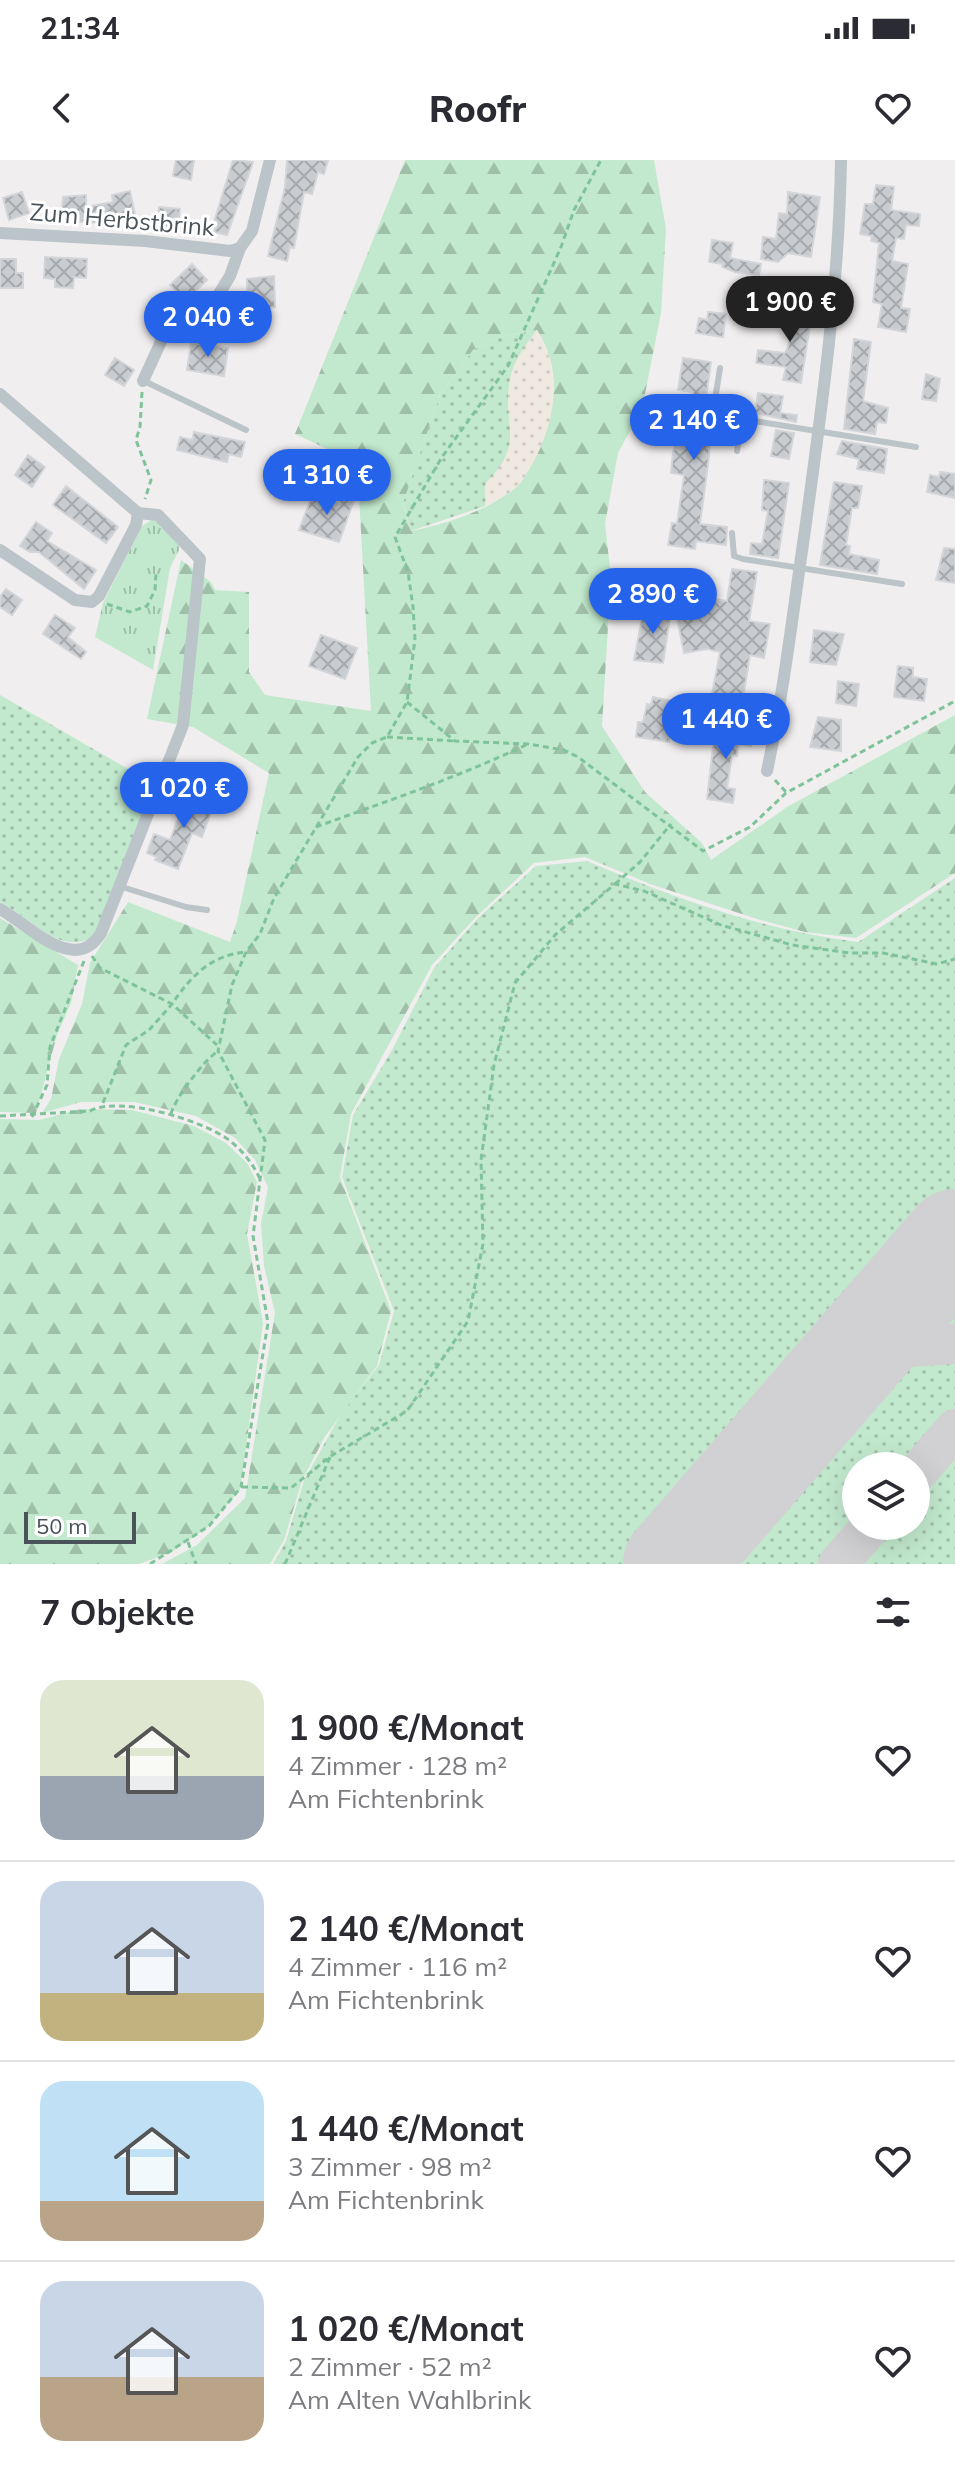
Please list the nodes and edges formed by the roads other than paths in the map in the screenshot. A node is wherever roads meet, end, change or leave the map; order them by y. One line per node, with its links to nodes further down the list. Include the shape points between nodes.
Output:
1 (270, 160): 4 (street, via 252,231)
2 (841, 160): 10 (street, via 837,283)
3 (0, 233): 4 (street, Zum Herbstbrink)
4 (240, 248): 6 (street, via 209,310 182,319 164,335)
5 (720, 368): 8 (lane, via 714,406 719,413)
6 (143, 381): 9 (lane)
7 (0, 394): 13 (street)
8 (742, 419): 10 (lane); 12 (lane)
9 (246, 430)
10 (819, 432): 11 (lane); 16 (street)
11 (916, 447)
12 (737, 451)
13 (138, 513): 15 (street, via 96,598 84,603); 19 (street, via 158,515 200,559 200,570 183,725)
14 (732, 533): 16 (lane, via 734,556)
15 (0, 550)
16 (799, 570): 17 (lane); 18 (street)
17 (902, 584)
18 (767, 771)
19 (119, 886): 20 (street, via 101,933 88,950 67,951); 21 (lane)
20 (0, 909)
21 (207, 910)

